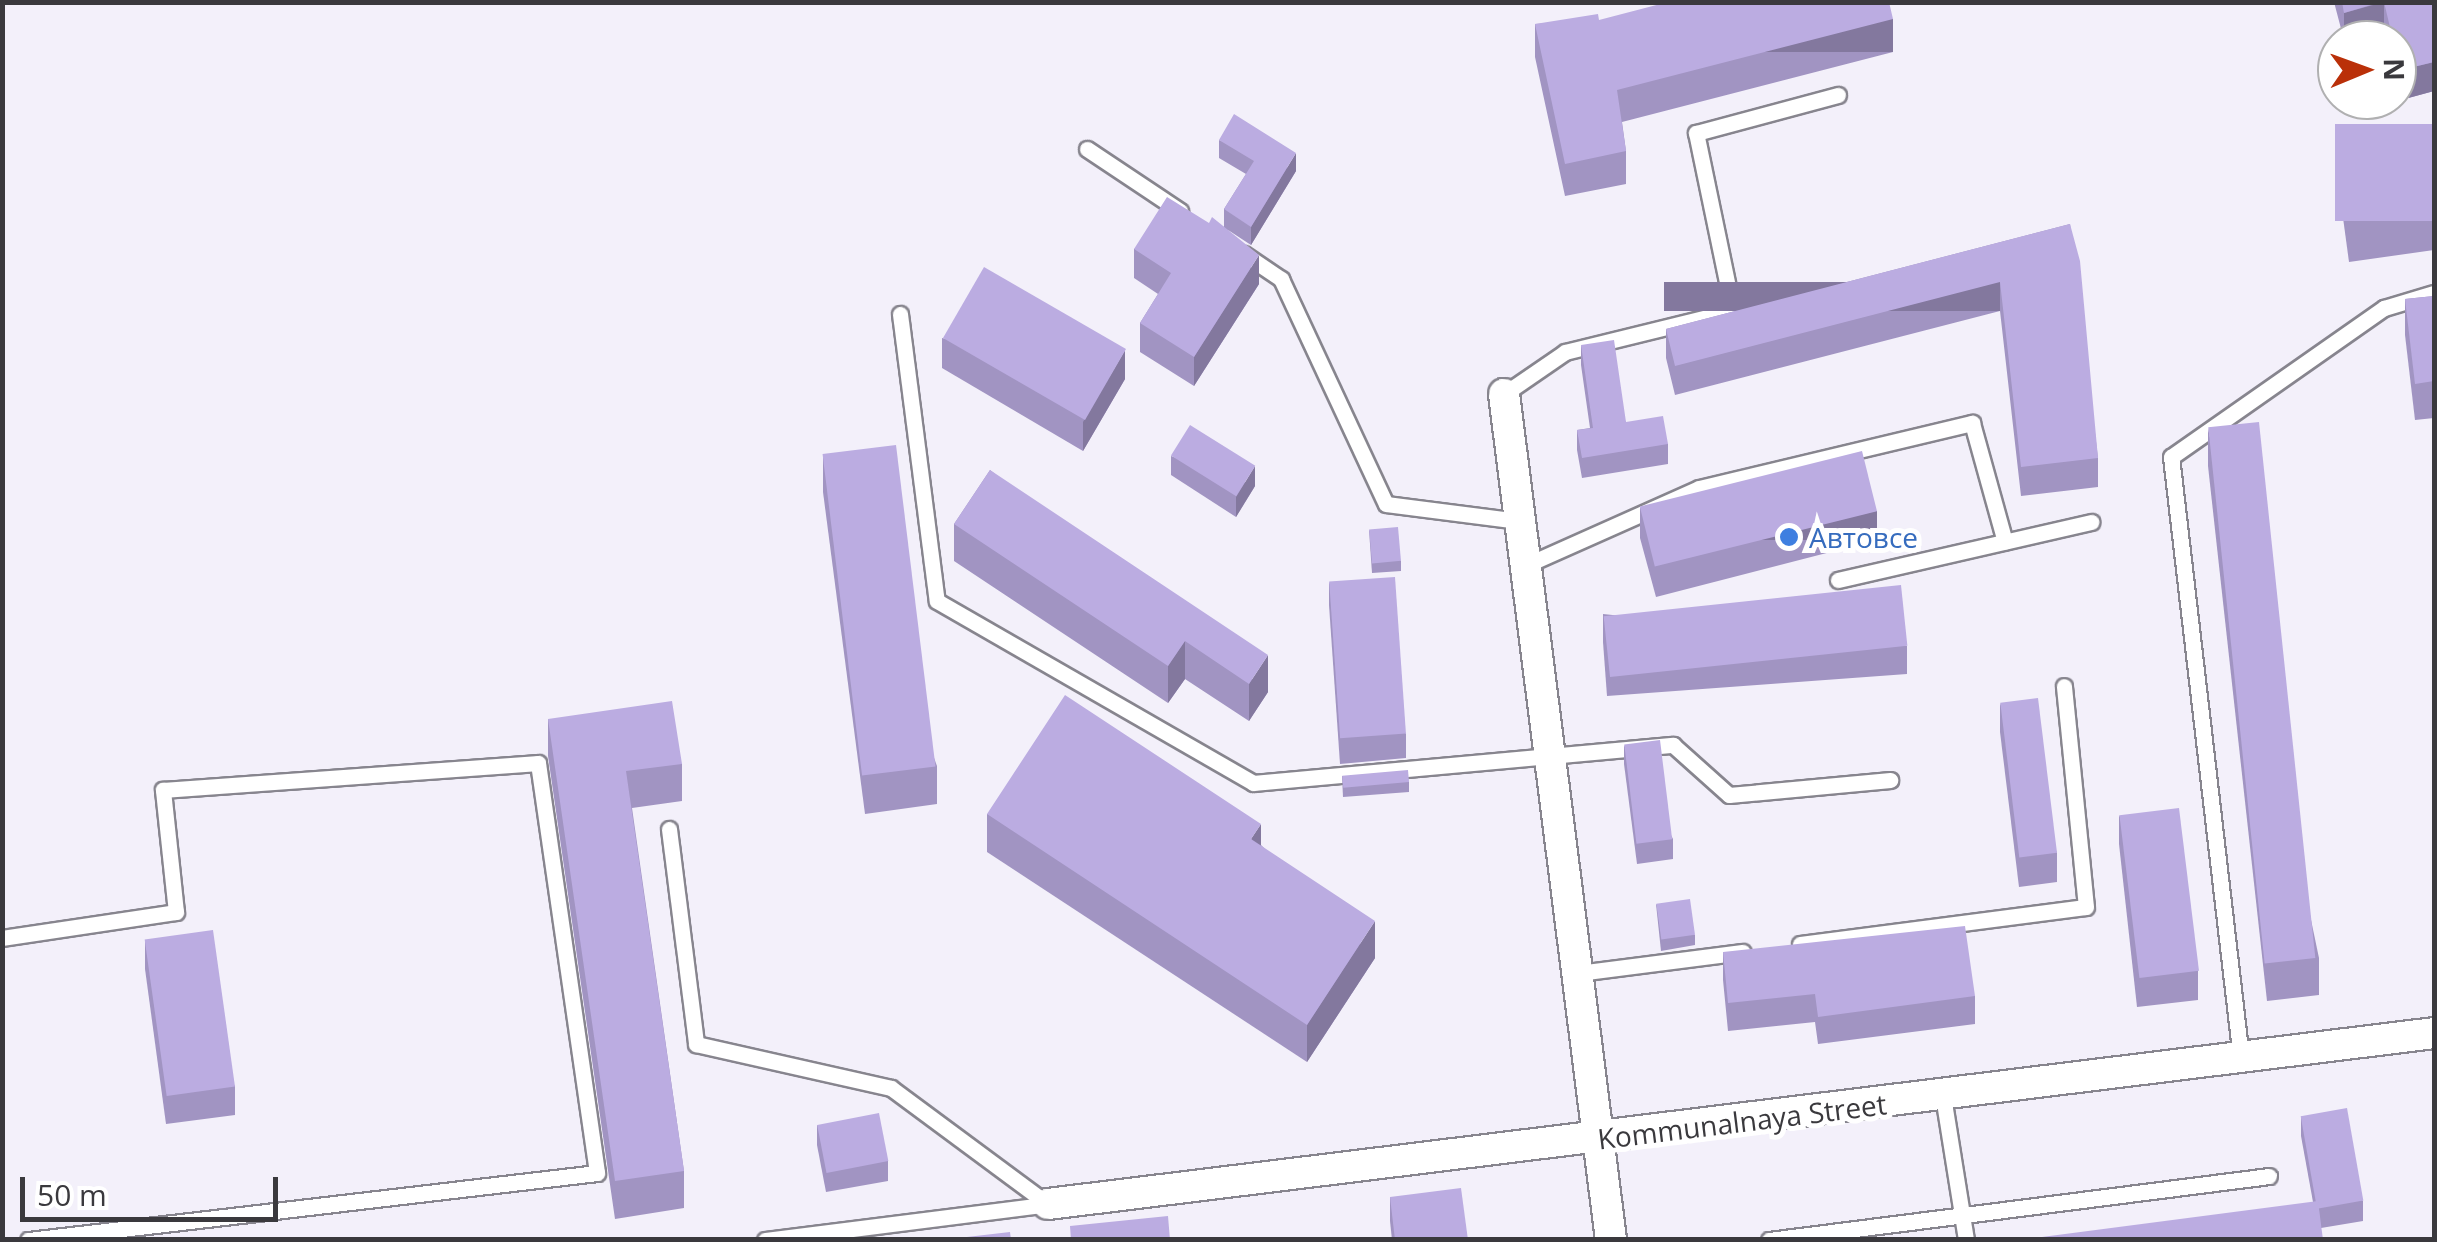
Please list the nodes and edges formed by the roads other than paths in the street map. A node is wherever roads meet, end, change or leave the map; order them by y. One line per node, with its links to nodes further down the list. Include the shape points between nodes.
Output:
1 (1838, 96): 7 (lane, via 1696,133)
2 (1088, 148): 3 (lane)
3 (1200, 225)
4 (1233, 246): 10 (lane, via 1281,279 1386,504)
5 (2434, 293): 24 (lane, via 2384,308 2171,457)
6 (1791, 297): 7 (lane)
7 (1733, 311): 9 (lane, via 1565,352)
8 (900, 314): 16 (lane, via 937,601 1253,783)
9 (1504, 394): 10 (street)
10 (1519, 521): 13 (street)
11 (2091, 522): 12 (lane)
12 (2006, 542): 13 (lane, via 1972,424 1699,488); 14 (lane)
13 (1524, 566): 16 (street)
14 (1838, 580)
15 (2064, 686): 20 (lane, via 2086,907)
16 (1547, 760): 17 (lane, via 1673,745 1729,795); 22 (street)
17 (1890, 780)
18 (669, 829): 28 (lane, via 696,1044 886,1086)
19 (2, 938): 30 (lane, via 176,912 163,790 538,764 596,1173)
20 (1774, 948)
21 (1754, 950): 22 (lane)
22 (1578, 973): 26 (street)
23 (2434, 1033): 24 (street, Kommunalnaya Street)
24 (2241, 1058): 25 (street, Kommunalnaya Street)
25 (1943, 1096): 26 (street, Kommunalnaya Street); 29 (lane)
26 (1599, 1140): 28 (street, Kommunalnaya Street); 32 (street)
27 (2269, 1176): 29 (lane)
28 (1048, 1204): 31 (lane)
29 (1962, 1216): 33 (lane); 34 (lane)
30 (28, 1240)
31 (765, 1240)
32 (1611, 1240)
33 (1769, 1240)
34 (1966, 1240)

